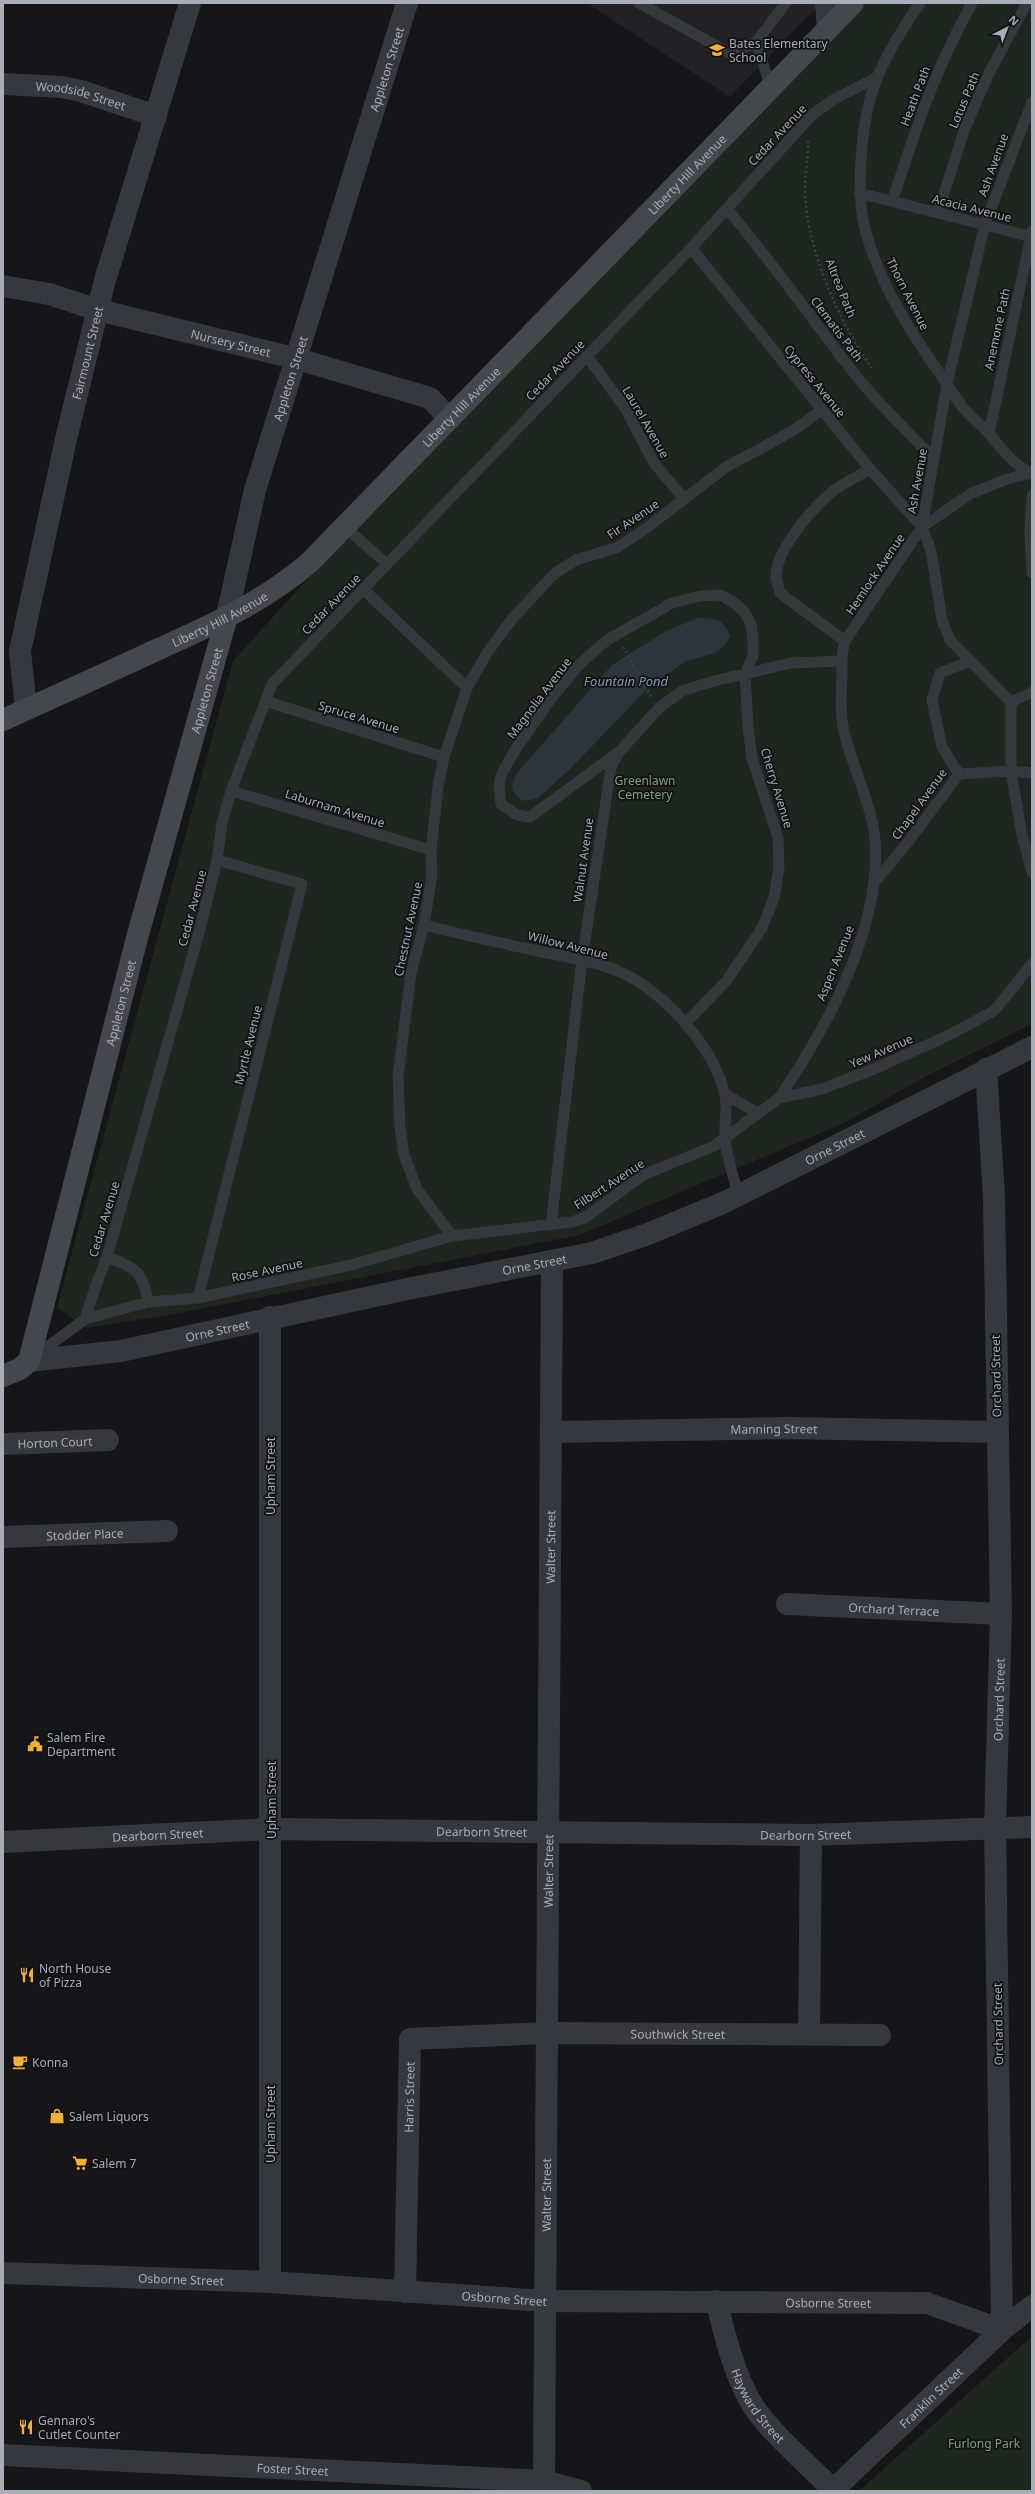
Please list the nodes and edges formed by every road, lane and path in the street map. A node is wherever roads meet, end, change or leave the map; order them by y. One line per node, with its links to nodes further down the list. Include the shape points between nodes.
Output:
1 (190, 3): 16 (street, Fairmount Street)
2 (407, 3): 28 (street, Appleton Street)
3 (639, 3): 11 (lane, via 731,54)
4 (786, 3): 11 (lane)
5 (826, 3): 10 (street)
6 (853, 3): 10 (main road, Liberty Hill Avenue)
7 (920, 3): 12 (lane, Thorn Avenue, via 898,36)
8 (972, 3): 19 (lane, Heath Path, via 931,86)
9 (1027, 3): 21 (lane, Lotus Path, via 989,73 965,128)
10 (828, 29): 14 (main road, Liberty Hill Avenue)
11 (756, 42): 14 (lane)
12 (877, 77): 17 (lane, Cedar Avenue, via 833,100); 18 (lane, Thorn Avenue, via 866,121)
13 (3, 84): 16 (street, Woodside Street, via 61,87 81,91)
14 (771, 88): 32 (main road, Liberty Hill Avenue)
15 (1032, 102): 22 (lane, Ash Avenue)
16 (156, 116): 26 (street, Fairmount Street, via 133,182)
17 (808, 120): 20 (lane, Cedar Avenue); 29 (path, Altrea Path, via 805,186 809,229 841,315 861,353)
18 (859, 193): 19 (lane, Acacia Avenue); 30 (lane, Thorn Avenue, via 866,235 879,271 924,353)
19 (892, 202): 21 (lane, Acacia Avenue)
20 (727, 209): 24 (lane, Cedar Avenue); 34 (lane, Clematis Path, via 878,402)
21 (938, 212): 22 (lane, Acacia Avenue)
22 (986, 224): 23 (lane, Acacia Avenue); 30 (lane, Ash Avenue)
23 (1031, 235): 33 (lane, Anemone Path)
24 (691, 248): 27 (lane, Cedar Avenue); 31 (lane, Cypress Avenue)
25 (3, 286): 26 (street, Nursery Street, via 49,294)
26 (98, 310): 28 (street, Nursery Street); 55 (street, Fairmount Street, via 66,439 20,651)
27 (588, 356): 38 (lane, Laurel Avenue, via 625,408 654,463); 41 (lane, Cedar Avenue)
28 (294, 358): 32 (street, Nursery Street, via 430,398); 44 (street, Appleton Street, via 255,490)
29 (877, 376)
30 (947, 384): 33 (lane, Thorn Avenue, via 964,409); 34 (lane, Ash Avenue)
31 (822, 410): 35 (lane, Cypress Avenue); 38 (lane, Fir Avenue, via 791,432 726,467)
32 (450, 419): 39 (main road, Liberty Hill Avenue)
33 (989, 434): 36 (lane, Thorn Avenue, via 1015,463)
34 (934, 459): 40 (lane, Ash Avenue)
35 (870, 469): 40 (lane, Cypress Avenue); 46 (lane, via 832,492 791,539 778,564 776,578 780,593)
36 (1032, 473): 40 (lane, Hemlock Avenue, via 1007,479 970,494)
37 (1032, 496): 42 (lane)
38 (684, 499): 50 (lane, Fir Avenue, via 618,547 576,560 555,573 512,619 487,653)
39 (344, 526): 41 (lane); 44 (main road, Liberty Hill Avenue, via 292,578)
40 (922, 527): 46 (lane, Hemlock Avenue); 48 (lane, Ash Avenue, via 931,551 942,620 950,640)
41 (388, 564): 43 (lane, Cedar Avenue)
42 (1032, 573)
43 (363, 589): 50 (lane); 52 (lane, Cedar Avenue, via 272,684)
44 (227, 616): 55 (main road, Liberty Hill Avenue, via 202,630); 86 (main road, Appleton Street, via 137,938)
45 (614, 636): 49 (lane, Magnolia Avenue, via 672,603 700,596 721,595 745,613 750,624 753,655); 54 (path, via 628,654); 57 (lane, Magnolia Avenue, via 580,664 528,731 501,775 501,804 517,815 530,817)
46 (845, 641): 47 (lane, Hemlock Avenue)
47 (842, 661): 49 (lane, Walnut Avenue, via 791,663); 66 (lane, Aspen Avenue, via 841,701 844,731 875,838)
48 (970, 661): 53 (lane, Ash Avenue); 61 (lane, Chapel Avenue, via 940,673 932,700 942,747)
49 (745, 674): 54 (lane, Walnut Avenue, via 682,691); 70 (lane, Cherry Avenue, via 752,758 778,838 777,883 762,928 727,980)
50 (467, 688): 58 (lane, Chestnut Avenue)
51 (1032, 692): 53 (lane)
52 (265, 701): 58 (lane, Spruce Avenue); 62 (lane, Cedar Avenue)
53 (1011, 702): 59 (lane)
54 (659, 708): 57 (lane, Walnut Avenue)
55 (26, 709): 56 (main road, Liberty Hill Avenue)
56 (3, 720)
57 (620, 751): 68 (lane, Walnut Avenue, via 611,767 607,786)
58 (444, 757): 63 (lane, Chestnut Avenue)
59 (1011, 771): 60 (lane); 61 (lane); 65 (lane, via 1022,835)
60 (1032, 773)
61 (959, 774): 66 (lane, Chapel Avenue)
62 (231, 791): 63 (lane, Laburnam Avenue); 64 (lane, Cedar Avenue, via 222,823)
63 (431, 850): 67 (lane, Chestnut Avenue, via 432,876)
64 (217, 860): 80 (lane, Cedar Avenue); 82 (lane, Myrtle Avenue, via 302,884)
65 (1032, 872)
66 (874, 882): 74 (lane, Aspen Avenue, via 862,936 841,989 808,1056)
67 (424, 925): 68 (lane, Willow Avenue); 79 (lane, Chestnut Avenue, via 411,973 399,1069 400,1127 404,1155 417,1189)
68 (582, 960): 70 (lane, Willow Avenue, via 616,970 639,983); 78 (lane, Walnut Avenue)
69 (1032, 964): 74 (lane, Yew Avenue, via 994,1011 947,1036 822,1089)
70 (686, 1023): 73 (lane, Willow Avenue, via 705,1049)
71 (1032, 1046): 72 (street, Orne Street)
72 (986, 1069): 77 (street, Orne Street); 89 (street, Orchard Street, via 994,1197)
73 (725, 1094): 75 (lane); 76 (lane, Willow Avenue)
74 (778, 1098): 75 (lane, Yew Avenue)
75 (758, 1113): 76 (lane, Yew Avenue)
76 (725, 1136): 77 (lane, Willow Avenue); 78 (lane, Filbert Avenue, via 714,1146 643,1175 586,1217)
77 (738, 1196): 81 (street, Orne Street, via 648,1234 592,1253)
78 (551, 1225): 79 (lane, Filbert Avenue)
79 (452, 1236): 82 (lane, Rose Avenue, via 351,1265)
80 (107, 1257): 83 (lane, via 134,1267 145,1281); 85 (lane, Cedar Avenue)
81 (552, 1262): 84 (street, Orne Street); 88 (street, Walter Street)
82 (198, 1298): 83 (lane, Rose Avenue)
83 (148, 1302): 85 (lane, Rose Avenue)
84 (270, 1317): 86 (street, Orne Street, via 120,1351); 98 (street, Upham Street)
85 (85, 1319): 86 (lane)
86 (29, 1361): 87 (main road, Orne Street, via 20,1369)
87 (3, 1376)
88 (551, 1432): 89 (street, Manning Street, via 787,1428); 99 (street, Walter Street)
89 (997, 1432): 95 (street, Orchard Street)
90 (108, 1440): 91 (street, Horton Court)
91 (3, 1444)
92 (167, 1531): 93 (street, Stodder Place)
93 (3, 1537)
94 (787, 1604): 95 (street, Orchard Terrace)
95 (1001, 1614): 96 (street, Orchard Street)
96 (995, 1826): 97 (street, Dearborn Street); 100 (street, Dearborn Street); 111 (street, Orchard Street)
97 (1032, 1827)
98 (271, 1829): 99 (street, Dearborn Street); 101 (street, Dearborn Street); 106 (street, Upham Street)
99 (548, 1832): 100 (street, Dearborn Street); 102 (street, Walter Street)
100 (811, 1835): 103 (street)
101 (3, 1842)
102 (547, 2033): 103 (street, Southwick Street); 107 (street, Harris Street, via 410,2039); 108 (street, Walter Street)
103 (809, 2034): 104 (street, Southwick Street)
104 (880, 2035)
105 (3, 2273): 106 (street, Osborne Street)
106 (270, 2282): 107 (street, Osborne Street)
107 (404, 2292): 108 (street, Osborne Street)
108 (545, 2301): 109 (street, Osborne Street); 113 (street, Walter Street)
109 (716, 2301): 111 (street, Osborne Street, via 927,2303); 115 (street, Hayward Street, via 733,2364 748,2398 760,2416)
110 (1032, 2306): 111 (street, Franklin Street)
111 (1002, 2330): 115 (street, Franklin Street)
112 (3, 2455): 114 (street, Foster Street)
113 (544, 2481): 114 (street, Foster Street); 116 (street, Foster Street)
114 (467, 2484)
115 (832, 2490)
116 (581, 2491)

